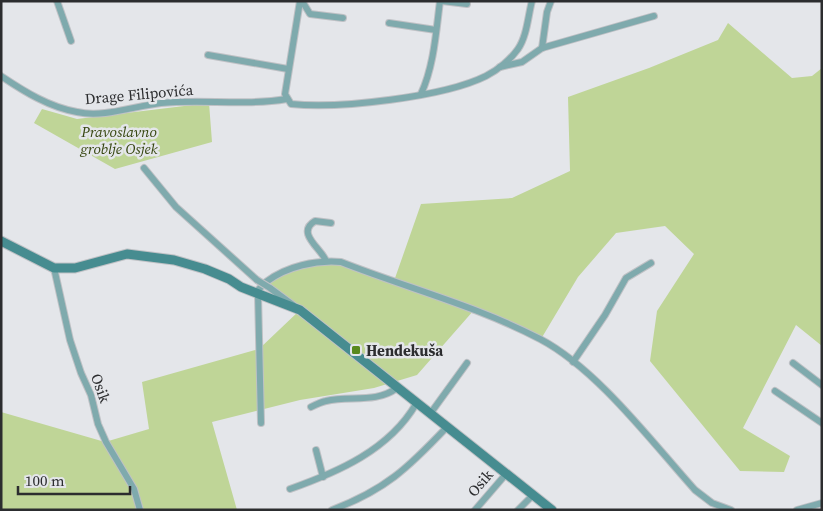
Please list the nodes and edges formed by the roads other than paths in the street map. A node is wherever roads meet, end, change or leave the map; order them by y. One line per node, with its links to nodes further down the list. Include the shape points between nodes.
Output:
1 (57, 1): 11 (street)
2 (301, 1): 8 (street, via 310,14); 15 (street)
3 (441, 1): 6 (street); 10 (street)
4 (532, 1): 14 (street, Drage Filipovića, via 519,48)
5 (552, 1): 12 (street, via 547,12)
6 (467, 4)
7 (654, 16): 12 (street, Drage Filipovića)
8 (343, 18)
9 (389, 23): 10 (street)
10 (436, 30): 17 (street, via 426,84)
11 (71, 41)
12 (542, 48): 14 (street, Drage Filipovića, via 522,62)
13 (208, 55): 15 (street)
14 (500, 67): 17 (street, Drage Filipovića, via 470,82)
15 (288, 69): 18 (street)
16 (1, 76): 18 (street, Drage Filipovića, via 54,107 80,113 160,103)
17 (421, 94): 18 (street, Drage Filipovića, via 312,105 291,104)
18 (287, 100)
19 (144, 168): 26 (street, bridge, via 176,207 257,280)
20 (332, 223): 22 (street, via 315,221 308,232 310,241)
21 (1, 241): 24 (main road)
22 (326, 261): 25 (street, via 288,270 266,282); 27 (street, via 341,262 455,302 541,339)
23 (651, 263): 27 (street, via 626,278)
24 (54, 268): 25 (main road, via 75,268 127,254 174,260 213,272); 45 (street, Osik, via 70,340 91,395 98,424 134,489)
25 (256, 294): 26 (main road); 36 (street)
26 (300, 310): 31 (main road)
27 (573, 362): 50 (street, via 626,413 695,490 712,503)
28 (468, 363): 35 (street)
29 (793, 363): 30 (street)
30 (822, 385)
31 (397, 388): 33 (main road); 34 (street, via 387,396 326,401)
32 (775, 391): 37 (street)
33 (416, 404): 35 (main road); 41 (street, via 392,435 373,450)
34 (311, 407)
35 (430, 414): 38 (main road)
36 (261, 423)
37 (822, 423)
38 (446, 428): 40 (main road); 46 (street, via 398,476 377,491)
39 (316, 450): 41 (street)
40 (506, 474): 43 (main road); 47 (street, Osik)
41 (323, 477): 42 (street)
42 (290, 489)
43 (533, 495): 48 (street); 49 (main road)
44 (822, 503): 51 (street)
45 (140, 510)
46 (332, 510)
47 (475, 510)
48 (518, 510)
49 (552, 510)
50 (731, 510)
51 (798, 510)

